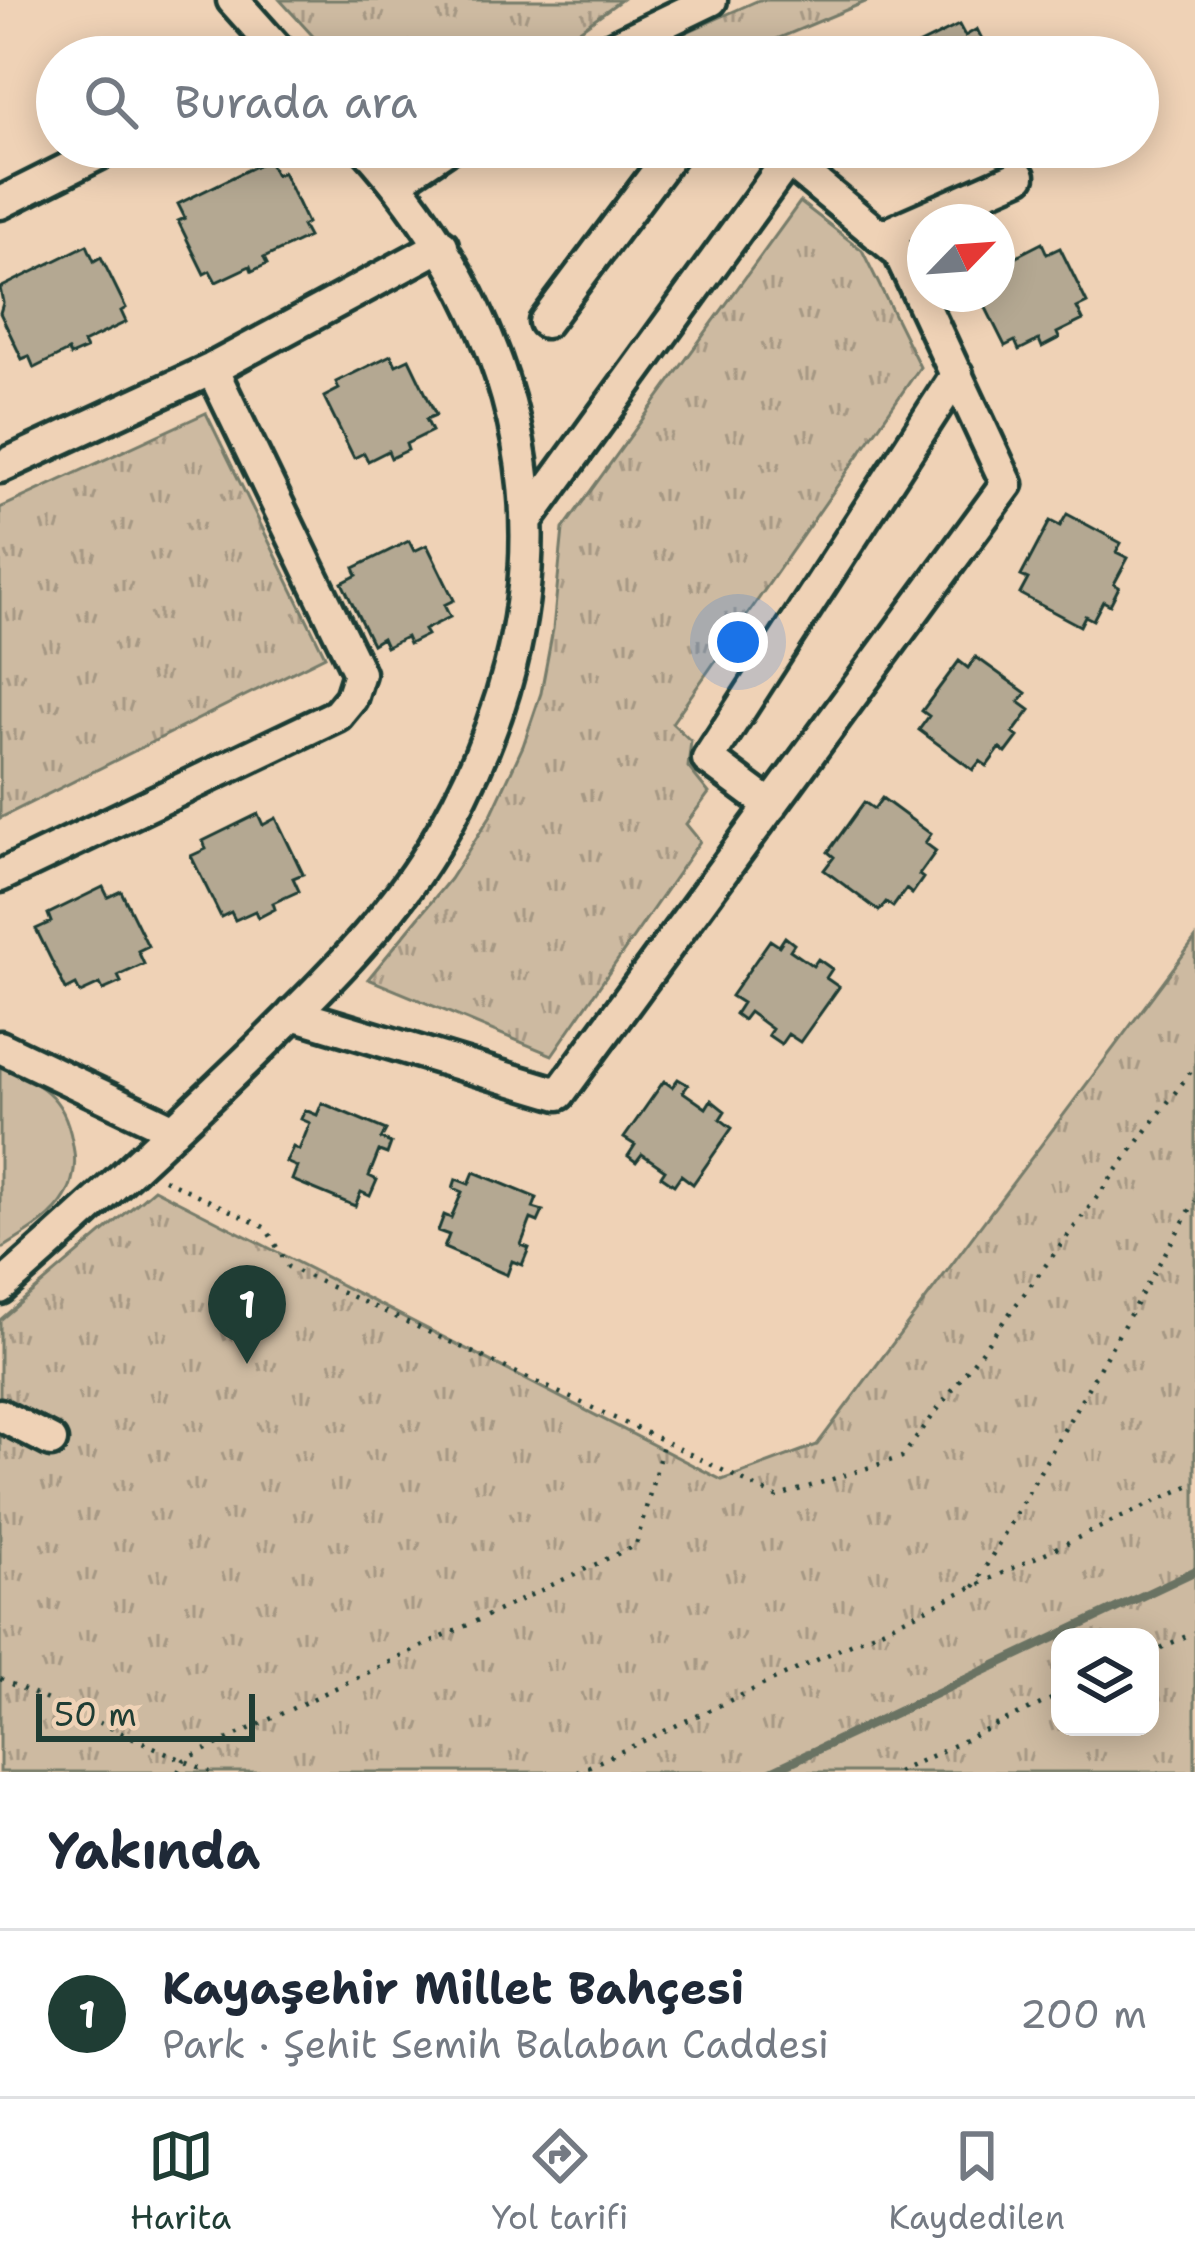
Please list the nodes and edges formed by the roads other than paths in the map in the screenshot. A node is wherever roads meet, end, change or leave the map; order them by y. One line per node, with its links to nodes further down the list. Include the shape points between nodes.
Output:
1 (233, 0): 3 (street)
2 (711, 0): 4 (street)
3 (265, 36)
4 (636, 36)
5 (70, 168): 13 (street)
6 (384, 168): 12 (street)
7 (417, 168): 12 (street)
8 (660, 168): 16 (street)
9 (770, 168): 20 (street)
10 (797, 168): 14 (street)
11 (1019, 176): 14 (street)
12 (396, 182): 15 (street)
13 (0, 203)
14 (880, 237): 18 (street, via 899,252)
15 (442, 244): 17 (street); 20 (street, via 509,403)
16 (544, 322)
17 (212, 369): 19 (street); 22 (street, via 359,673 351,698 337,716)
18 (957, 374): 21 (street, via 1007,484); 21 (street, via 708,759)
19 (0, 467)
20 (526, 520): 23 (street, via 520,632 474,773 430,852)
21 (771, 806): 23 (street, via 559,1094)
22 (0, 876)
23 (293, 1014): 25 (street)
24 (0, 1047): 25 (street)
25 (175, 1130): 26 (street)
26 (0, 1288)
27 (0, 1415): 28 (street)
28 (52, 1442)

